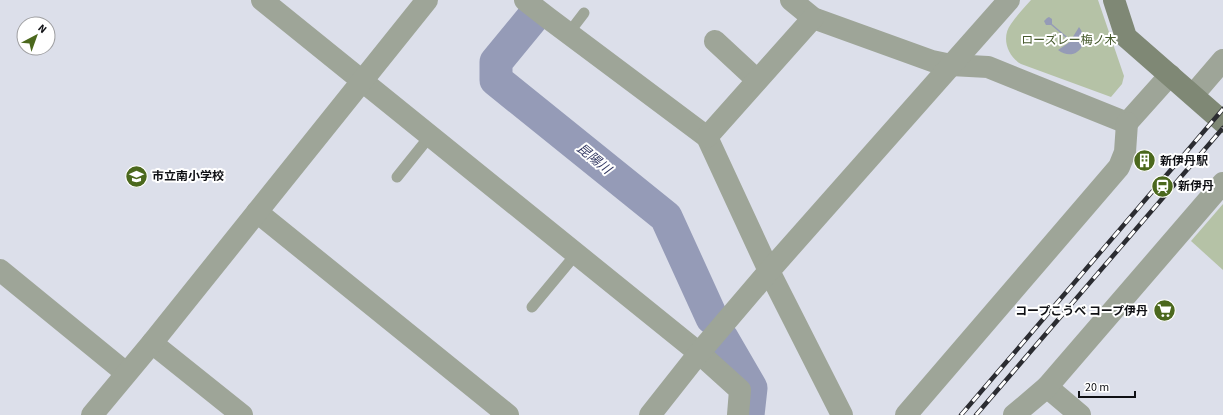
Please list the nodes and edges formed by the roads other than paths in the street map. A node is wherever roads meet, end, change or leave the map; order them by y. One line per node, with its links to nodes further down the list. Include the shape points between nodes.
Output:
1 (262, 0): 15 (street)
2 (427, 0): 15 (street)
3 (525, 0): 9 (street)
4 (791, 0): 7 (street)
5 (1114, 0): 13 (street, via 1126,37)
6 (1003, 2): 12 (street)
7 (810, 9): 12 (street, via 932,61); 14 (street)
8 (584, 13): 9 (lane)
9 (568, 34): 20 (street)
10 (715, 41): 14 (street)
11 (1223, 60): 16 (street)
12 (951, 65): 18 (street, via 988,67); 26 (street)
13 (1170, 75): 16 (street); 18 (street)
14 (758, 80): 20 (street)
15 (362, 81): 19 (street); 23 (street)
16 (1193, 95): 17 (street)
17 (1223, 122)
18 (1127, 123): 38 (street, via 1126,151 1119,167)
19 (430, 136): 21 (lane); 24 (street)
20 (707, 137): 26 (street)
21 (397, 177)
22 (1223, 183): 31 (street)
23 (257, 212): 28 (street); 34 (street)
24 (576, 254): 27 (lane); 29 (street)
25 (0, 270): 30 (street)
26 (769, 271): 29 (street); 37 (street)
27 (532, 307)
28 (152, 343): 30 (street); 33 (street)
29 (699, 353): 35 (street); 36 (street, via 740,390)
30 (126, 373): 32 (street)
31 (1047, 387): 39 (street); 40 (street)
32 (92, 415)
33 (242, 415)
34 (508, 415)
35 (650, 415)
36 (738, 415)
37 (842, 415)
38 (906, 415)
39 (1014, 415)
40 (1080, 415)

